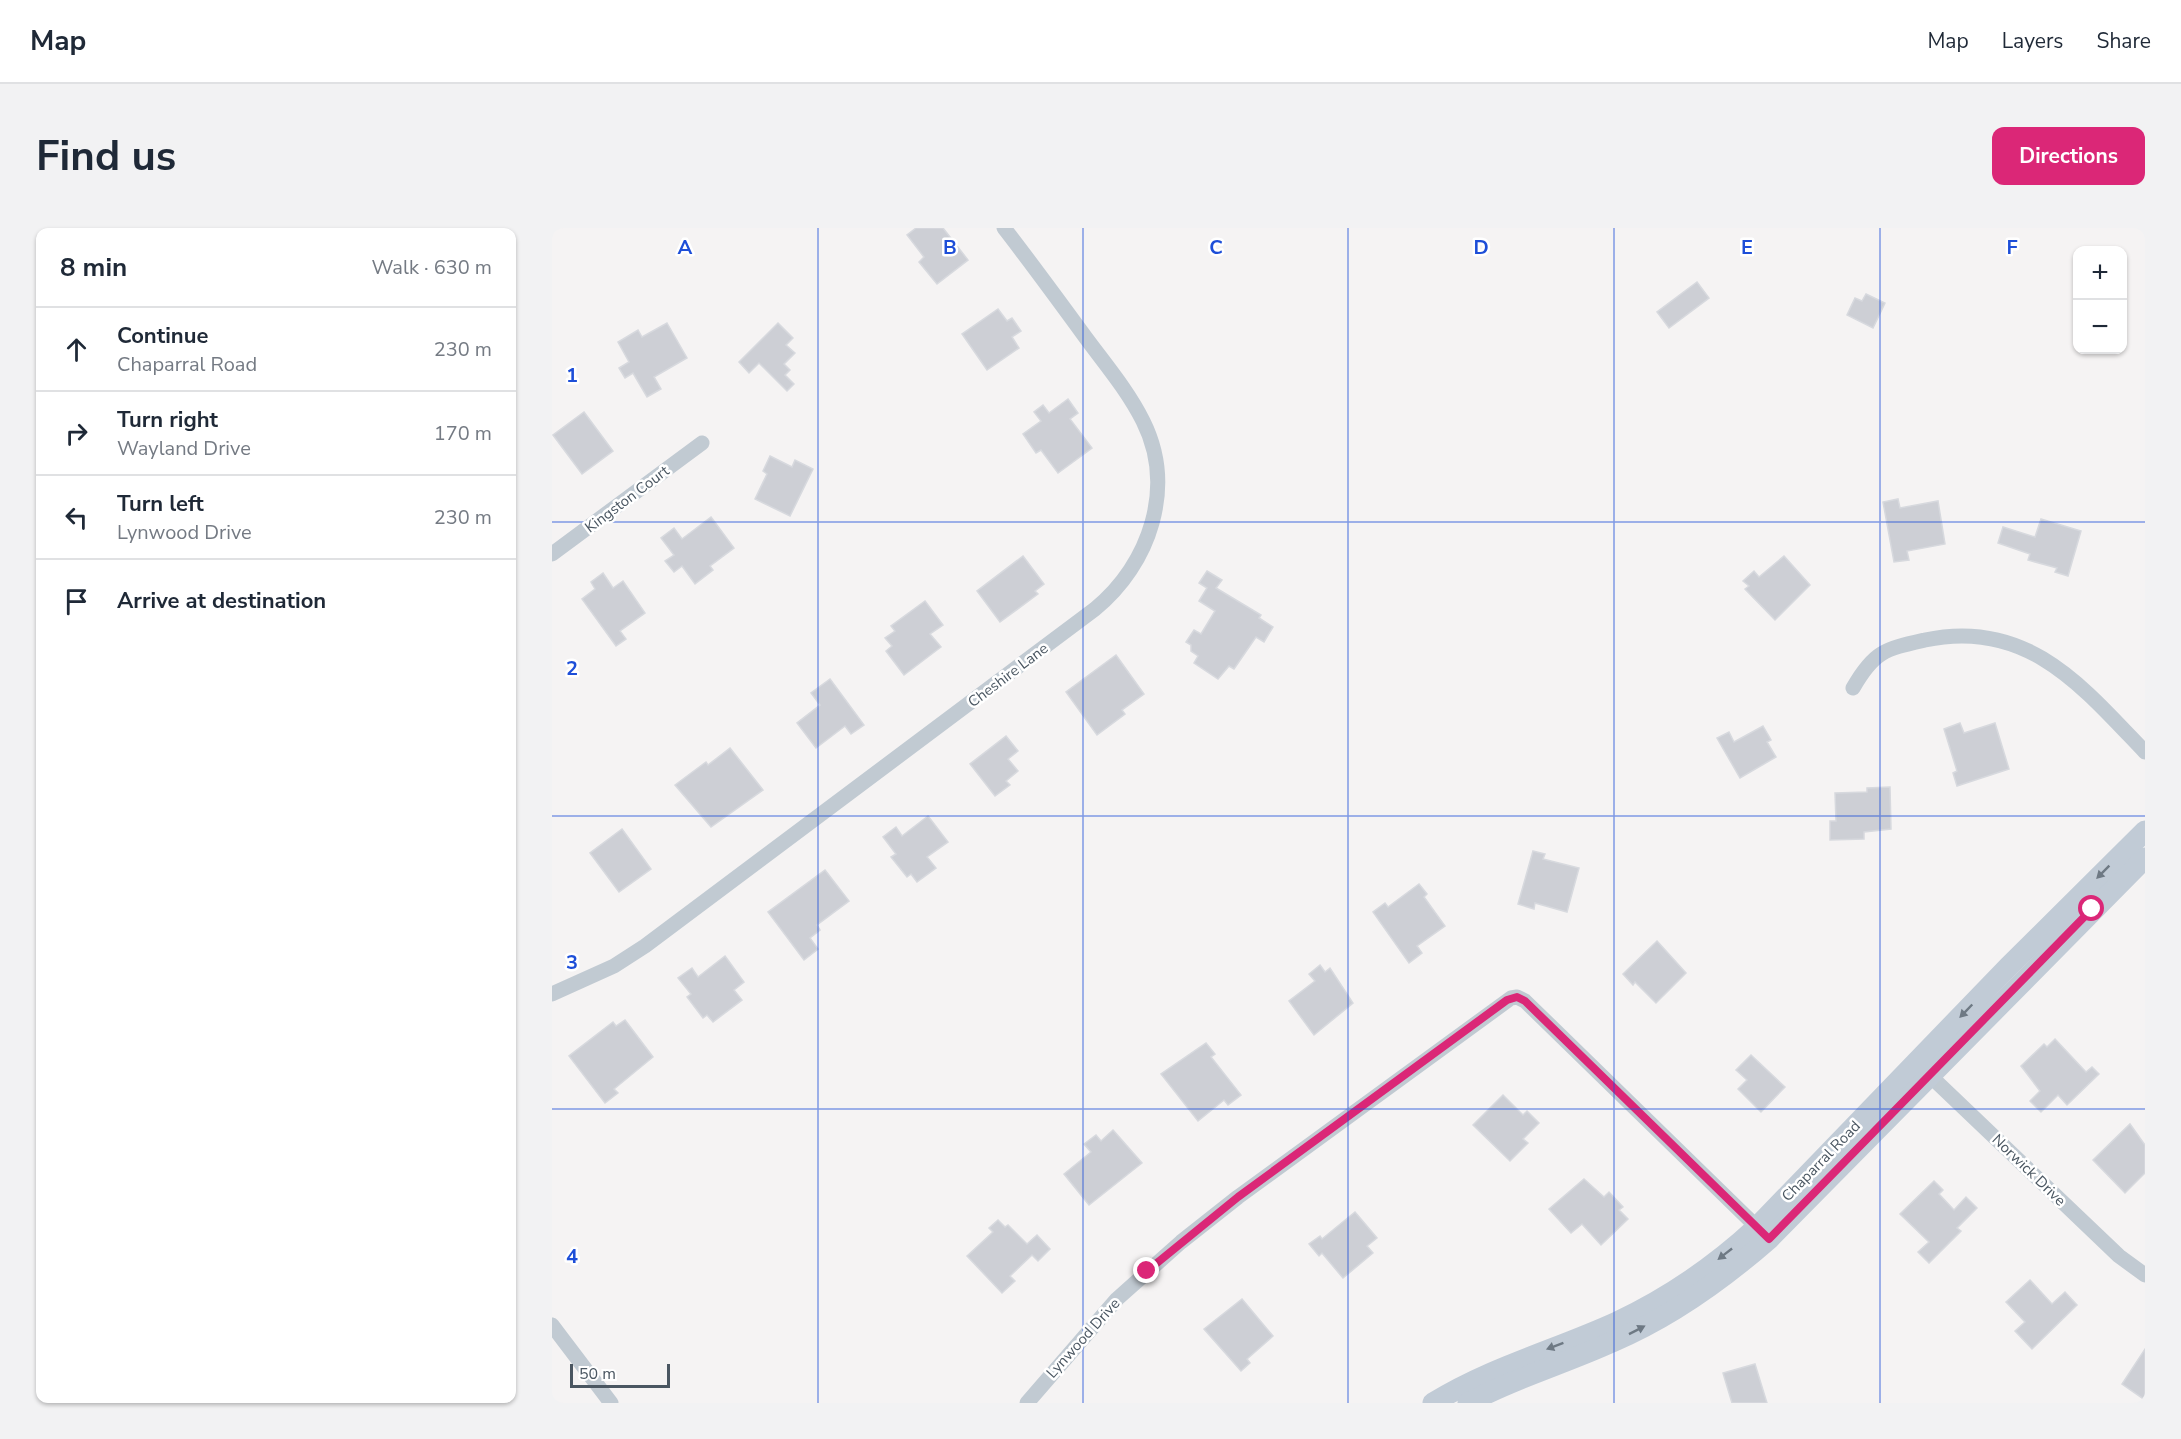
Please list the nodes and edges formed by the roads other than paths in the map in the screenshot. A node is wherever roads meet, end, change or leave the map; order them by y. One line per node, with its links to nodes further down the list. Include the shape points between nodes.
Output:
1 (1004, 228): 8 (street, Cheshire Lane, via 1132,402 1150,437 1158,481 1155,513 1149,536 1131,572 1095,609 645,946 614,966)
2 (702, 443): 3 (street, Kingston Court)
3 (552, 554)
4 (1853, 688): 5 (street, via 1866,664 1895,647 1955,636 2005,642 2028,650 2081,685)
5 (2145, 752)
6 (2145, 831): 9 (main road, Chaparral Road, one-way to 9)
7 (2145, 858): 9 (main road, Chaparral Road)
8 (552, 994)
9 (1923, 1069): 10 (main road, Chaparral Road); 11 (street, Norwick Drive, via 2119,1256)
10 (1763, 1233): 14 (street, Lynwood Drive, via 1517,997 1497,1007 1181,1242 1104,1312); 15 (main road, Chaparral Road, one-way to 15, via 1618,1322 1476,1379); 16 (main road, Chaparral Road, one-way to 10, via 1639,1330 1712,1286)
11 (2145, 1275)
12 (552, 1325): 13 (street)
13 (610, 1403)
14 (1027, 1403)
15 (1433, 1403)
16 (1468, 1403)

